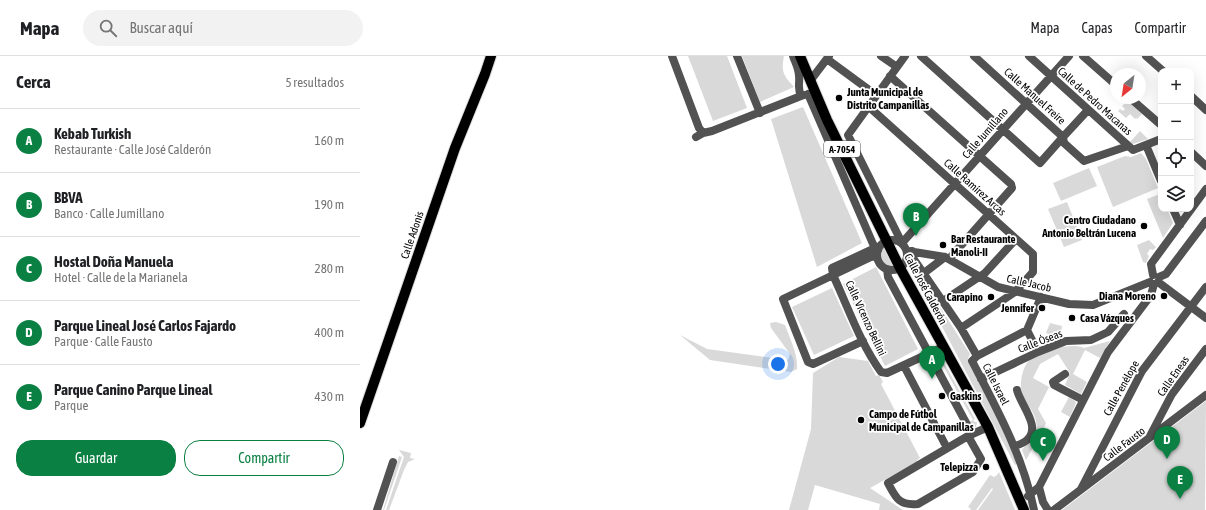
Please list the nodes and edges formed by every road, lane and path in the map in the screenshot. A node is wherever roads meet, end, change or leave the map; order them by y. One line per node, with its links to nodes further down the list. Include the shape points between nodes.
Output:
1 (491, 56): 79 (main road, Calle Adonis, via 452,155)
2 (672, 56): 29 (street, via 700,135)
3 (737, 56): 29 (street)
4 (793, 56): 21 (street, via 798,71 798,85)
5 (800, 56): 20 (main road, Calle José Calderón / A-7054)
6 (881, 56): 15 (street)
7 (905, 56): 15 (street)
8 (921, 56): 31 (street)
9 (974, 56): 24 (street, Calle Manuel Freire)
10 (1029, 56): 18 (street, Calle de Pedro Macanas)
11 (1069, 56): 18 (street, Calle Jumillano)
12 (1083, 56): 19 (street)
13 (1146, 56): 16 (street)
14 (828, 57): 20 (street); 22 (street)
15 (897, 67): 17 (street)
16 (1160, 68)
17 (890, 76): 22 (street); 37 (street)
18 (1051, 76): 24 (street, Calle Jumillano); 27 (street, Calle de Pedro Macanas)
19 (1110, 80)
20 (810, 81): 21 (main road, Calle José Calderón / A-7054)
21 (808, 94): 29 (street); 47 (main road, Calle José Calderón / A-7054, via 827,120); 50 (street, Calle José Calderón)
22 (876, 95): 26 (street)
23 (1194, 99): 28 (street)
24 (1027, 103): 31 (street, Calle Jumillano); 32 (street, Calle Manuel Freire)
25 (1137, 104): 30 (street)
26 (868, 106): 40 (street, Calle Ramírez Arcas); 48 (street, via 848,135)
27 (1088, 110): 32 (street, Calle Manuel Freire); 35 (street, Calle de Pedro Macanas)
28 (1206, 110)
29 (760, 113)
30 (1158, 122)
31 (1002, 130): 32 (street, via 1040,163); 37 (street, Calle Jumillano)
32 (1064, 137): 35 (street, Calle Manuel Freire, via 1064,143 1084,161)
33 (1158, 140): 34 (street)
34 (1146, 145): 35 (street, via 1133,150); 39 (street)
35 (1128, 146)
36 (1194, 155): 38 (street)
37 (980, 156): 40 (street, Calle Jumillano); 43 (street, via 1011,184 1012,188)
38 (1206, 166)
39 (1159, 176)
40 (955, 184): 43 (street, Calle Ramírez Arcas); 48 (street, Calle Jumillano)
41 (1206, 189): 45 (street)
42 (1174, 212): 45 (street)
43 (990, 214): 46 (street, Calle Ramírez Arcas); 51 (street)
44 (1206, 221): 57 (street, Calle Jacob, via 1166,274)
45 (1180, 225): 57 (street, via 1151,264)
46 (1016, 239): 56 (street, via 985,273); 59 (street, Calle Ramírez Arcas, via 1033,254 1033,272)
47 (887, 240): 48 (street); 50 (street, via 880,246); 52 (main road, Calle José Calderón / A-7054)
48 (902, 243): 49 (street, Calle Israel)
49 (910, 251): 51 (street, Calle Jacob); 52 (street); 54 (street, Calle Israel)
50 (878, 253): 53 (street, Calle José Calderón, via 880,263); 55 (street, via 870,250 832,268)
51 (947, 258): 54 (street); 56 (street, Calle Jacob)
52 (900, 268): 53 (street); 68 (main road, Calle José Calderón / A-7054)
53 (887, 269): 71 (street, via 888,278)
54 (924, 273): 61 (street, Calle Israel)
55 (833, 275): 67 (street, Calle Vicenzo Bellini); 67 (street, via 783,299 808,362 813,364)
56 (978, 277): 59 (street, Calle Jacob); 61 (street)
57 (1155, 280): 60 (street, Calle Jacob, via 1093,304 1069,304); 62 (street); 78 (street, via 1151,295 1108,352)
58 (1206, 286): 62 (street, Calle Penélope)
59 (1015, 292): 60 (street, Calle Jacob); 65 (street, Calle Ramírez Arcas)
60 (1041, 298): 66 (street)
61 (943, 301): 65 (street, Calle Israel)
62 (1191, 307): 64 (street); 87 (street, Calle Penélope, via 1139,376)
63 (1124, 314): 70 (street, Calle Óseas, via 1108,332 1091,340 1066,341)
64 (1206, 318)
65 (961, 328): 72 (street, Calle Israel)
66 (1027, 330): 70 (street); 72 (street)
67 (863, 341): 73 (street, Calle Vicenzo Bellini, via 881,372 888,373)
68 (943, 347): 71 (street, Calle Vicenzo Bellini); 80 (main road, Calle José Calderón / A-7054)
69 (1206, 349): 82 (street, Calle Eneas, via 1172,394)
70 (1038, 352): 75 (street, Calle Óseas)
71 (929, 354): 73 (street, Calle Vicenzo Bellini); 81 (street)
72 (977, 356): 75 (street, Calle Israel, via 972,361)
73 (904, 366): 84 (street)
74 (1064, 374): 78 (street, via 1052,382 1054,385)
75 (981, 379): 83 (street, Calle Israel)
76 (1017, 390): 83 (street, via 1018,398 1031,418 1031,432 1027,440)
77 (1206, 395): 82 (street, Calle Fausto)
78 (1083, 400): 86 (street)
79 (360, 423)
80 (988, 427): 81 (street); 89 (main road, Calle José Calderón / A-7054)
81 (970, 435): 84 (street); 84 (street, via 980,459 973,472 918,504 908,505 897,499 888,483)
82 (1149, 439): 87 (street, Calle Fausto)
83 (1015, 446): 88 (street, Calle Israel)
84 (948, 448)
85 (393, 462): 90 (street)
86 (1039, 487): 88 (street); 92 (street)
87 (1082, 489): 93 (street, Calle Fausto)
88 (1031, 494): 89 (street); 91 (street, Calle Israel)
89 (1023, 506)
90 (377, 510)
91 (1034, 510)
92 (1048, 510)
93 (1054, 510)

